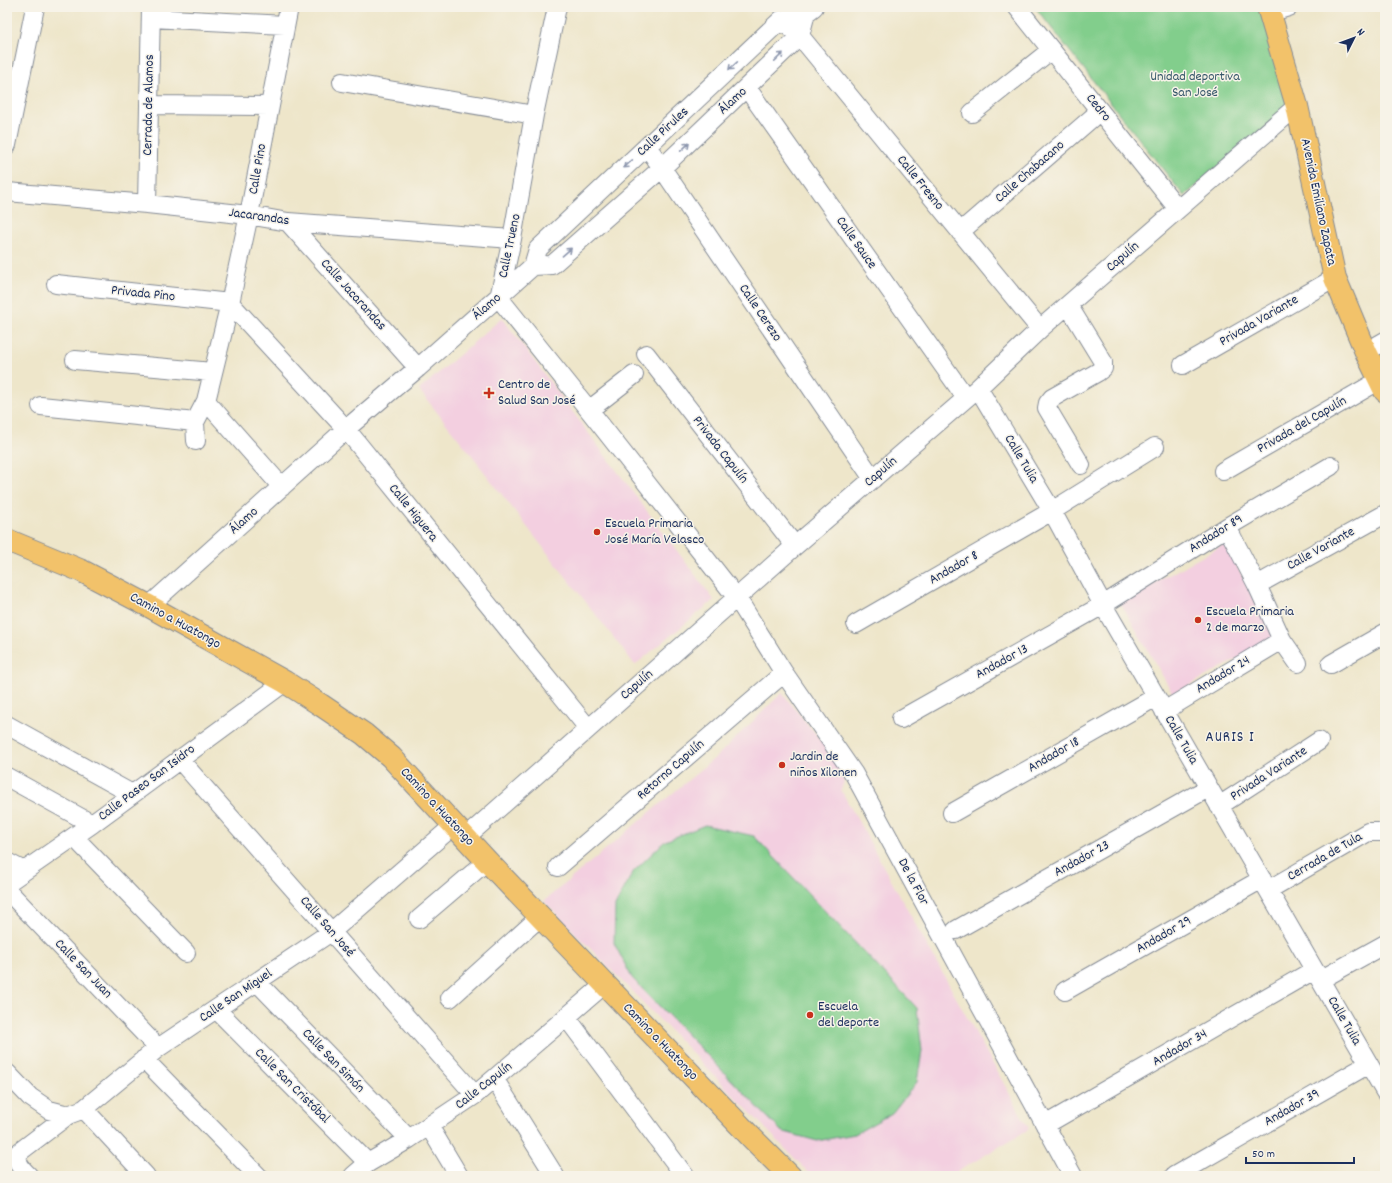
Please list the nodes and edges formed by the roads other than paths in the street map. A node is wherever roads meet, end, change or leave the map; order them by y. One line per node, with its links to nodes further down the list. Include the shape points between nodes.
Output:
1 (35, 7): 12 (street)
2 (289, 7): 9 (street, Calle Pino)
3 (557, 7): 20 (street, Calle Trueno)
4 (1018, 7): 11 (street, Cedro)
5 (1275, 9): 17 (main road, Avenida Emiliano Zapata)
6 (810, 10): 8 (street, Calle Pirules); 10 (street)
7 (151, 12): 9 (street); 15 (street, Cerrada de Alamos)
8 (781, 13): 10 (street, Calle Fresno); 22 (street, Calle Pirules, one-way to 22)
9 (285, 25): 16 (street, Calle Pino)
10 (800, 36): 14 (street, Álamo, one-way to 10); 29 (street, Calle Fresno)
11 (1051, 50): 18 (street, Cedro); 19 (street)
12 (14, 78): 21 (street)
13 (342, 82): 20 (street)
14 (747, 88): 23 (street, Álamo, one-way to 14); 47 (street, Calle Sauce)
15 (150, 105): 16 (street); 25 (street, Cerrada de Alamos)
16 (269, 106): 27 (street, Calle Pino)
17 (1297, 106): 26 (street, Capulín); 32 (main road, Avenida Emiliano Zapata)
18 (1100, 111): 26 (street, Cedro); 29 (street, Calle Chabacano)
19 (972, 113)
20 (534, 115): 30 (street, Calle Trueno)
21 (7, 145)
22 (647, 146): 23 (street, Calle Cerezo); 31 (street, Calle Pirules, one-way to 31, via 538,249)
23 (662, 168): 31 (street, Álamo, one-way to 23, via 552,264); 58 (street, Calle Cerezo)
24 (7, 192): 25 (street, Jacarandas)
25 (147, 204): 27 (street, Jacarandas)
26 (1178, 209): 36 (street, Capulín)
27 (250, 215): 28 (street, Jacarandas); 35 (street, Calle Pino)
28 (288, 222): 30 (street, Jacarandas); 43 (street, Calle Jacarandas)
29 (960, 232): 37 (street, Calle Fresno)
30 (512, 238): 34 (street, Calle Trueno)
31 (533, 266): 34 (street, Álamo)
32 (1335, 278): 39 (main road, Avenida Emiliano Zapata); 42 (street, Privada Variante)
33 (56, 284): 35 (street, Privada Pino)
34 (498, 298): 43 (street, Álamo); 50 (street, Calle Trueno)
35 (230, 303): 44 (street, Calle Pino); 52 (street, Calle Higuera)
36 (1068, 305): 37 (street, Capulín); 55 (street, via 1103,362 1103,368 1098,372 1052,398 1048,403 1047,408)
37 (1040, 329): 47 (street, Capulín)
38 (1385, 341): 39 (street)
39 (1366, 352): 46 (main road, Avenida Emiliano Zapata)
40 (646, 354): 64 (street, Privada Capulín)
41 (75, 360): 44 (street)
42 (1183, 365)
43 (418, 368): 52 (street, Álamo)
44 (213, 372): 48 (street, Calle Pino)
45 (634, 375): 50 (street)
46 (1382, 386): 57 (street, Privada del Capulín)
47 (972, 393): 58 (street, Capulín); 60 (street, Calle Tulia)
48 (206, 401): 51 (street, Calle Pino); 59 (street)
49 (41, 406): 51 (street)
50 (589, 410): 66 (street, Calle Trueno)
51 (195, 422): 53 (street)
52 (346, 429): 59 (street, Álamo); 79 (street, Calle Higuera)
53 (196, 442)
54 (1155, 447): 60 (street, Andador 8)
55 (1081, 465)
56 (1331, 466): 62 (street, Andador 89)
57 (1223, 471)
58 (873, 479): 64 (street, Capulín)
59 (282, 487): 68 (street, Álamo)
60 (1052, 511): 67 (street, Calle Tulia); 69 (street, Andador 8)
61 (1385, 514): 65 (street, Calle Variante)
62 (1227, 527): 65 (street); 67 (street, Andador 89)
63 (7, 540): 68 (main road, Camino a Huatongo, via 82,571)
64 (795, 546): 66 (street, Capulín)
65 (1257, 585): 71 (street)
66 (737, 598): 74 (street, De la Flor); 79 (street, Capulín)
67 (1102, 605): 76 (street, Calle Tulia); 77 (street, Andador 13)
68 (149, 606): 75 (main road, Camino a Huatongo)
69 (856, 624)
70 (1385, 633): 73 (street)
71 (1282, 640): 72 (street); 76 (street, Andador 24)
72 (1298, 663)
73 (1331, 664)
74 (784, 673): 93 (street, Retorno Capulín); 119 (street, De la Flor, via 854,774)
75 (285, 682): 81 (street, Calle Paseo San Isidro); 88 (main road, Camino a Huatongo, via 375,743 391,757)
76 (1160, 704): 83 (street, Calle Tulia); 86 (street, Andador 18)
77 (901, 719)
78 (7, 725): 84 (street)
79 (588, 728): 88 (street, Capulín)
80 (1319, 741): 85 (street, Privada Variante)
81 (179, 759): 84 (street, Calle Paseo San Isidro); 101 (street, Calle San José)
82 (7, 777): 87 (street)
83 (1208, 788): 85 (street, Calle Tulia); 100 (street, Andador 23)
84 (132, 794): 87 (street, Calle Paseo San Isidro)
85 (1219, 806): 96 (street, Calle Tulia)
86 (952, 813)
87 (92, 824): 90 (street, Calle Paseo San Isidro)
88 (459, 832): 91 (main road, Camino a Huatongo); 101 (street, Calle San Miguel)
89 (1385, 832): 96 (street, Cerrada de Tula, via 1368,832)
90 (74, 837): 94 (street, Calle Paseo San Isidro); 103 (street)
91 (487, 861): 98 (main road, Camino a Huatongo); 99 (street)
92 (7, 862): 94 (street)
93 (558, 867)
94 (24, 871): 95 (street, Calle Paseo San Isidro)
95 (7, 882)
96 (1265, 885): 104 (street, Calle Tulia); 107 (street, Andador 29)
97 (7, 890): 111 (street, Calle San Juan)
98 (541, 916): 106 (main road, Camino a Huatongo); 108 (street)
99 (420, 919)
100 (956, 930)
101 (331, 932): 105 (street, Calle San Miguel); 117 (street, Calle San José)
102 (1385, 944): 104 (street, Andador 34)
103 (186, 953)
104 (1317, 975): 113 (street, Calle Tulia); 119 (street, Andador 34)
105 (257, 982): 109 (street, Calle San Miguel); 121 (street, Calle San Simón)
106 (605, 984): 110 (street, Calle Capulín); 129 (main road, Camino a Huatongo)
107 (1065, 991)
108 (450, 998)
109 (216, 1009): 111 (street, Calle San Miguel); 122 (street, Calle San Cristóbal)
110 (567, 1018): 115 (street, Calle Capulín); 128 (street)
111 (158, 1048): 112 (street, Calle San Miguel)
112 (144, 1059): 118 (street, Calle San Miguel); 125 (street)
113 (1369, 1064): 116 (street, Calle Tulia); 131 (street, Andador 39)
114 (7, 1073): 118 (street, via 30,1097 49,1110)
115 (495, 1080): 117 (street, Calle Capulín); 127 (street)
116 (1383, 1084)
117 (475, 1095): 120 (street, Calle Capulín)
118 (76, 1112): 123 (street, Calle San Miguel, via 18,1153 17,1160); 124 (street)
119 (1045, 1125): 130 (street, De la Flor)
120 (429, 1126): 121 (street, Calle Capulín); 126 (street)
121 (409, 1139): 122 (street, Calle Capulín)
122 (359, 1172)
123 (29, 1176)
124 (146, 1176)
125 (258, 1176)
126 (459, 1176)
127 (555, 1176)
128 (685, 1176)
129 (790, 1176)
130 (1073, 1176)
131 (1174, 1176)

